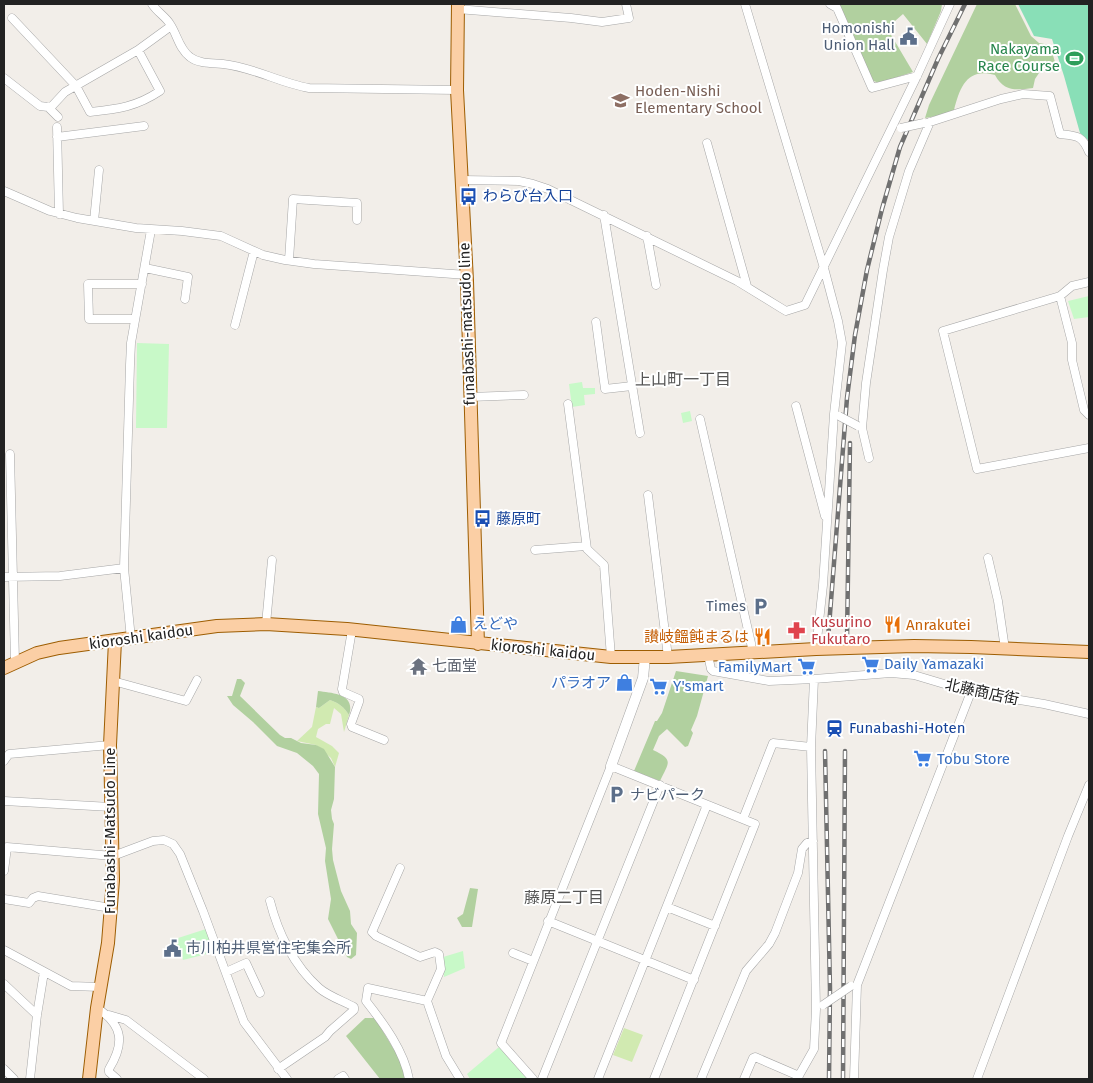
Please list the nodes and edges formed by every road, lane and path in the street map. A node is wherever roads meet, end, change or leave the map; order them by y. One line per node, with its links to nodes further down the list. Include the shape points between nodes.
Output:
1 (152, 4): 8 (street)
2 (626, 4): 6 (street, via 629,18 602,22)
3 (745, 4): 35 (street)
4 (830, 4): 10 (street, via 836,8 872,88)
5 (950, 4): 10 (street)
6 (458, 6): 13 (main road, funabashi-matsudo line)
7 (12, 18): 12 (street)
8 (171, 26): 9 (street); 13 (street, via 186,54 195,60 226,64 293,85 309,88)
9 (138, 50): 12 (street); 12 (street, via 160,91 148,99 122,109 90,112)
10 (917, 76): 19 (street)
11 (4, 78): 14 (street, via 40,106)
12 (76, 86): 14 (street)
13 (457, 90): 24 (main road, funabashi-matsudo line)
14 (48, 107): 15 (street)
15 (58, 117)
16 (927, 123): 19 (street, bridge); 22 (street, via 1023,94 1050,96 1060,134 1077,136 1084,141); 54 (street, via 889,237)
17 (144, 126): 20 (street)
18 (57, 127): 20 (street)
19 (891, 130): 35 (street)
20 (57, 137): 26 (street)
21 (707, 143): 40 (street)
22 (1089, 152)
23 (100, 170): 29 (street)
24 (462, 180): 27 (street, via 533,184); 36 (main road, funabashi-matsudo line)
25 (4, 191): 26 (street)
26 (59, 214): 29 (street)
27 (604, 215): 31 (street); 46 (street)
28 (356, 220): 33 (street, via 357,203 293,199)
29 (94, 221): 30 (street)
30 (151, 230): 32 (street, via 221,236); 34 (street)
31 (647, 236): 39 (street); 40 (street)
32 (254, 252): 33 (street); 45 (street)
33 (289, 260): 36 (street)
34 (145, 268): 38 (street); 42 (street, via 188,277)
35 (824, 268): 40 (street, via 805,305 786,311); 51 (street, via 842,343)
36 (467, 275): 48 (main road, funabashi-matsudo line)
37 (1089, 282): 41 (street, via 1072,286)
38 (142, 284): 43 (street); 43 (street, via 88,284 89,319)
39 (656, 285)
40 (747, 286)
41 (1060, 296): 52 (street, via 1084,410); 56 (street, via 944,331 977,469)
42 (185, 299)
43 (135, 319): 65 (street, via 130,365)
44 (596, 322): 46 (street, via 605,390)
45 (235, 325)
46 (632, 386): 55 (street)
47 (524, 395): 48 (street)
48 (470, 398): 72 (main road, funabashi-matsudo line)
49 (568, 404): 61 (street)
50 (796, 406): 60 (street)
51 (837, 415): 54 (street, bridge); 60 (street)
52 (1089, 416)
53 (700, 419): 75 (street)
54 (860, 427): 58 (street)
55 (640, 433)
56 (1089, 448)
57 (10, 454): 67 (street)
58 (869, 458)
59 (648, 495): 80 (street)
60 (826, 522): 74 (street)
61 (586, 546): 62 (street); 78 (street, via 604,565)
62 (535, 550)
63 (988, 558): 73 (street)
64 (272, 560): 68 (street)
65 (124, 568): 67 (street, via 60,576); 70 (street)
66 (4, 577): 67 (street)
67 (13, 577): 81 (street)
68 (266, 624): 69 (main road, kioroshi kaidou); 70 (main road, kioroshi kaidou, via 217,626)
69 (352, 630): 72 (main road, kioroshi kaidou); 87 (street, via 342,689 359,698 350,724)
70 (131, 639): 71 (main road, kioroshi kaidou)
71 (116, 641): 81 (main road, kioroshi kaidou, via 47,650); 84 (main road, Funabashi-Matsudo Line)
72 (478, 644): 78 (main road, kioroshi kaidou)
73 (1004, 648): 74 (main road, kioroshi kaidou); 76 (main road, kioroshi kaidou)
74 (816, 649): 75 (main road, kioroshi kaidou)
75 (753, 652): 77 (main road, kioroshi kaidou)
76 (1089, 652)
77 (708, 655): 80 (main road, kioroshi kaidou); 83 (street, 北藤商店街, via 710,669 721,673 769,681)
78 (612, 657): 79 (main road, kioroshi kaidou)
79 (645, 657): 80 (main road, kioroshi kaidou); 91 (street, via 643,678)
80 (668, 657)
81 (10, 665)
82 (197, 680): 84 (street, via 186,701)
83 (814, 680): 85 (street, 北藤商店街, via 905,674); 89 (street)
84 (113, 681): 88 (main road, Funabashi-Matsudo Line)
85 (971, 692): 86 (street, 北藤商店街); 117 (street)
86 (1089, 714)
87 (384, 740)
88 (110, 745): 90 (street, via 9,754); 96 (main road, Funabashi-Matsudo Line)
89 (811, 747): 97 (street, via 773,743); 98 (street)
90 (4, 761)
91 (611, 766): 93 (street); 106 (street)
92 (1089, 785): 145 (street)
93 (660, 786): 95 (street); 108 (street)
94 (4, 801): 96 (street)
95 (708, 805): 97 (street); 104 (street)
96 (111, 807): 99 (main road, Funabashi-Matsudo Line)
97 (743, 819): 107 (street, via 755,824)
98 (813, 841): 121 (street); 142 (street, via 802,849 798,873 775,933 746,971)
99 (113, 856): 101 (street, via 7,847); 105 (main road, Funabashi-Matsudo Line); 114 (street, via 153,841 164,840 173,844 180,854)
100 (400, 868): 120 (street, via 372,932 420,956 439,954 441,969)
101 (4, 872)
102 (4, 899): 105 (street, via 29,903 38,896)
103 (270, 901): 126 (street, via 276,926 299,966 320,990 354,1007 325,1036)
104 (667, 907): 107 (street); 111 (street)
105 (111, 908): 118 (main road, Funabashi-Matsudo Line)
106 (548, 921): 108 (street); 112 (street)
107 (715, 926): 115 (street)
108 (598, 941): 111 (street); 139 (street)
109 (4, 950): 113 (street)
110 (513, 953): 112 (street)
111 (645, 960): 115 (street); 140 (street)
112 (533, 961): 138 (street, via 501,1043)
113 (44, 972): 118 (street, via 71,986); 123 (street)
114 (226, 972): 119 (street, via 246,963); 126 (street, via 244,1022)
115 (694, 980): 141 (street)
116 (4, 984): 123 (street)
117 (854, 985): 121 (street, bridge); 144 (street)
118 (100, 987): 122 (main road, Funabashi-Matsudo Line)
119 (260, 993)
120 (428, 1001): 136 (street, via 368,988 366,1001 407,1065); 137 (street, via 446,1056)
121 (819, 1007): 127 (street, via 814,1049)
122 (97, 1008): 124 (street); 130 (main road, Funabashi-Matsudo Line)
123 (37, 1015): 129 (street)
124 (109, 1016): 131 (street, via 120,1037 119,1048 109,1069); 132 (street, via 126,1020)
125 (4, 1069): 128 (street)
126 (278, 1069): 133 (street)
127 (798, 1078): 143 (street, via 755,1057)
128 (14, 1079)
129 (30, 1079)
130 (89, 1079)
131 (117, 1079)
132 (204, 1079)
133 (287, 1079)
134 (338, 1079): 135 (street, via 343,1076)
135 (345, 1079)
136 (409, 1079)
137 (460, 1079)
138 (533, 1079)
139 (542, 1079)
140 (598, 1079)
141 (654, 1079)
142 (701, 1079)
143 (744, 1079)
144 (854, 1079)
145 (977, 1079)

